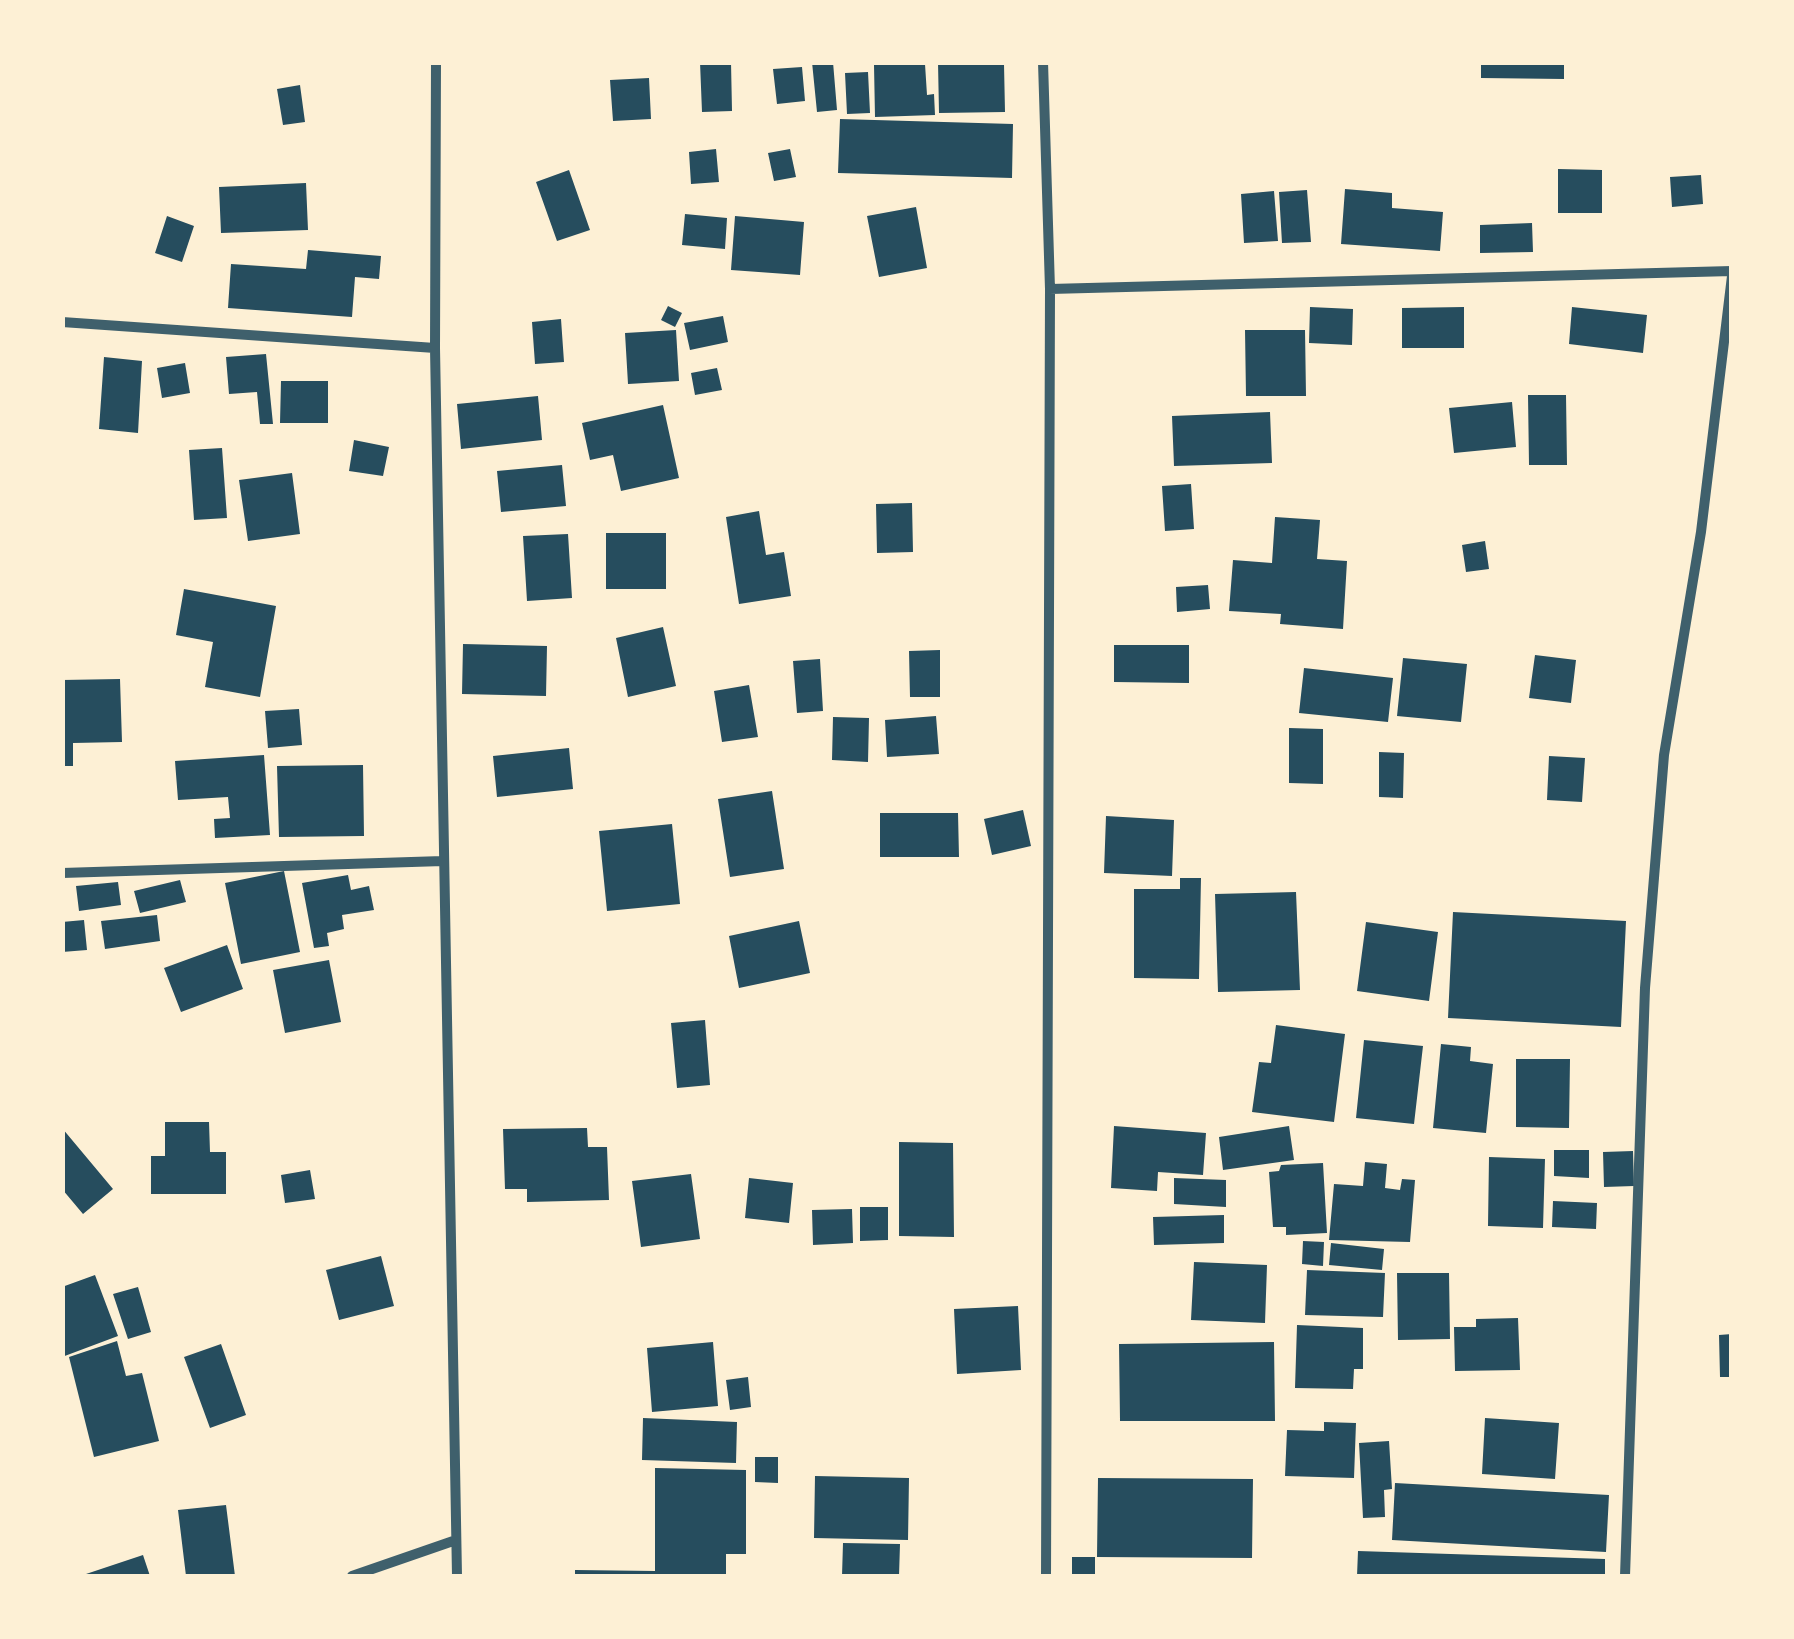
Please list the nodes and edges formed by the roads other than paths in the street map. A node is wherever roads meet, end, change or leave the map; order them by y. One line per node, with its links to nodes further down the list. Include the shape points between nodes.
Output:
1 (436, 62): 6 (street)
2 (1043, 62): 4 (street)
3 (1732, 274): 4 (street); 13 (street, via 1702,532 1662,774 1645,988)
4 (1050, 289): 12 (street)
5 (62, 322): 6 (street)
6 (435, 348): 7 (street)
7 (443, 861): 8 (street); 9 (street)
8 (62, 873)
9 (456, 1540): 10 (street); 11 (street)
10 (352, 1576)
11 (457, 1576)
12 (1046, 1576)
13 (1624, 1576)

